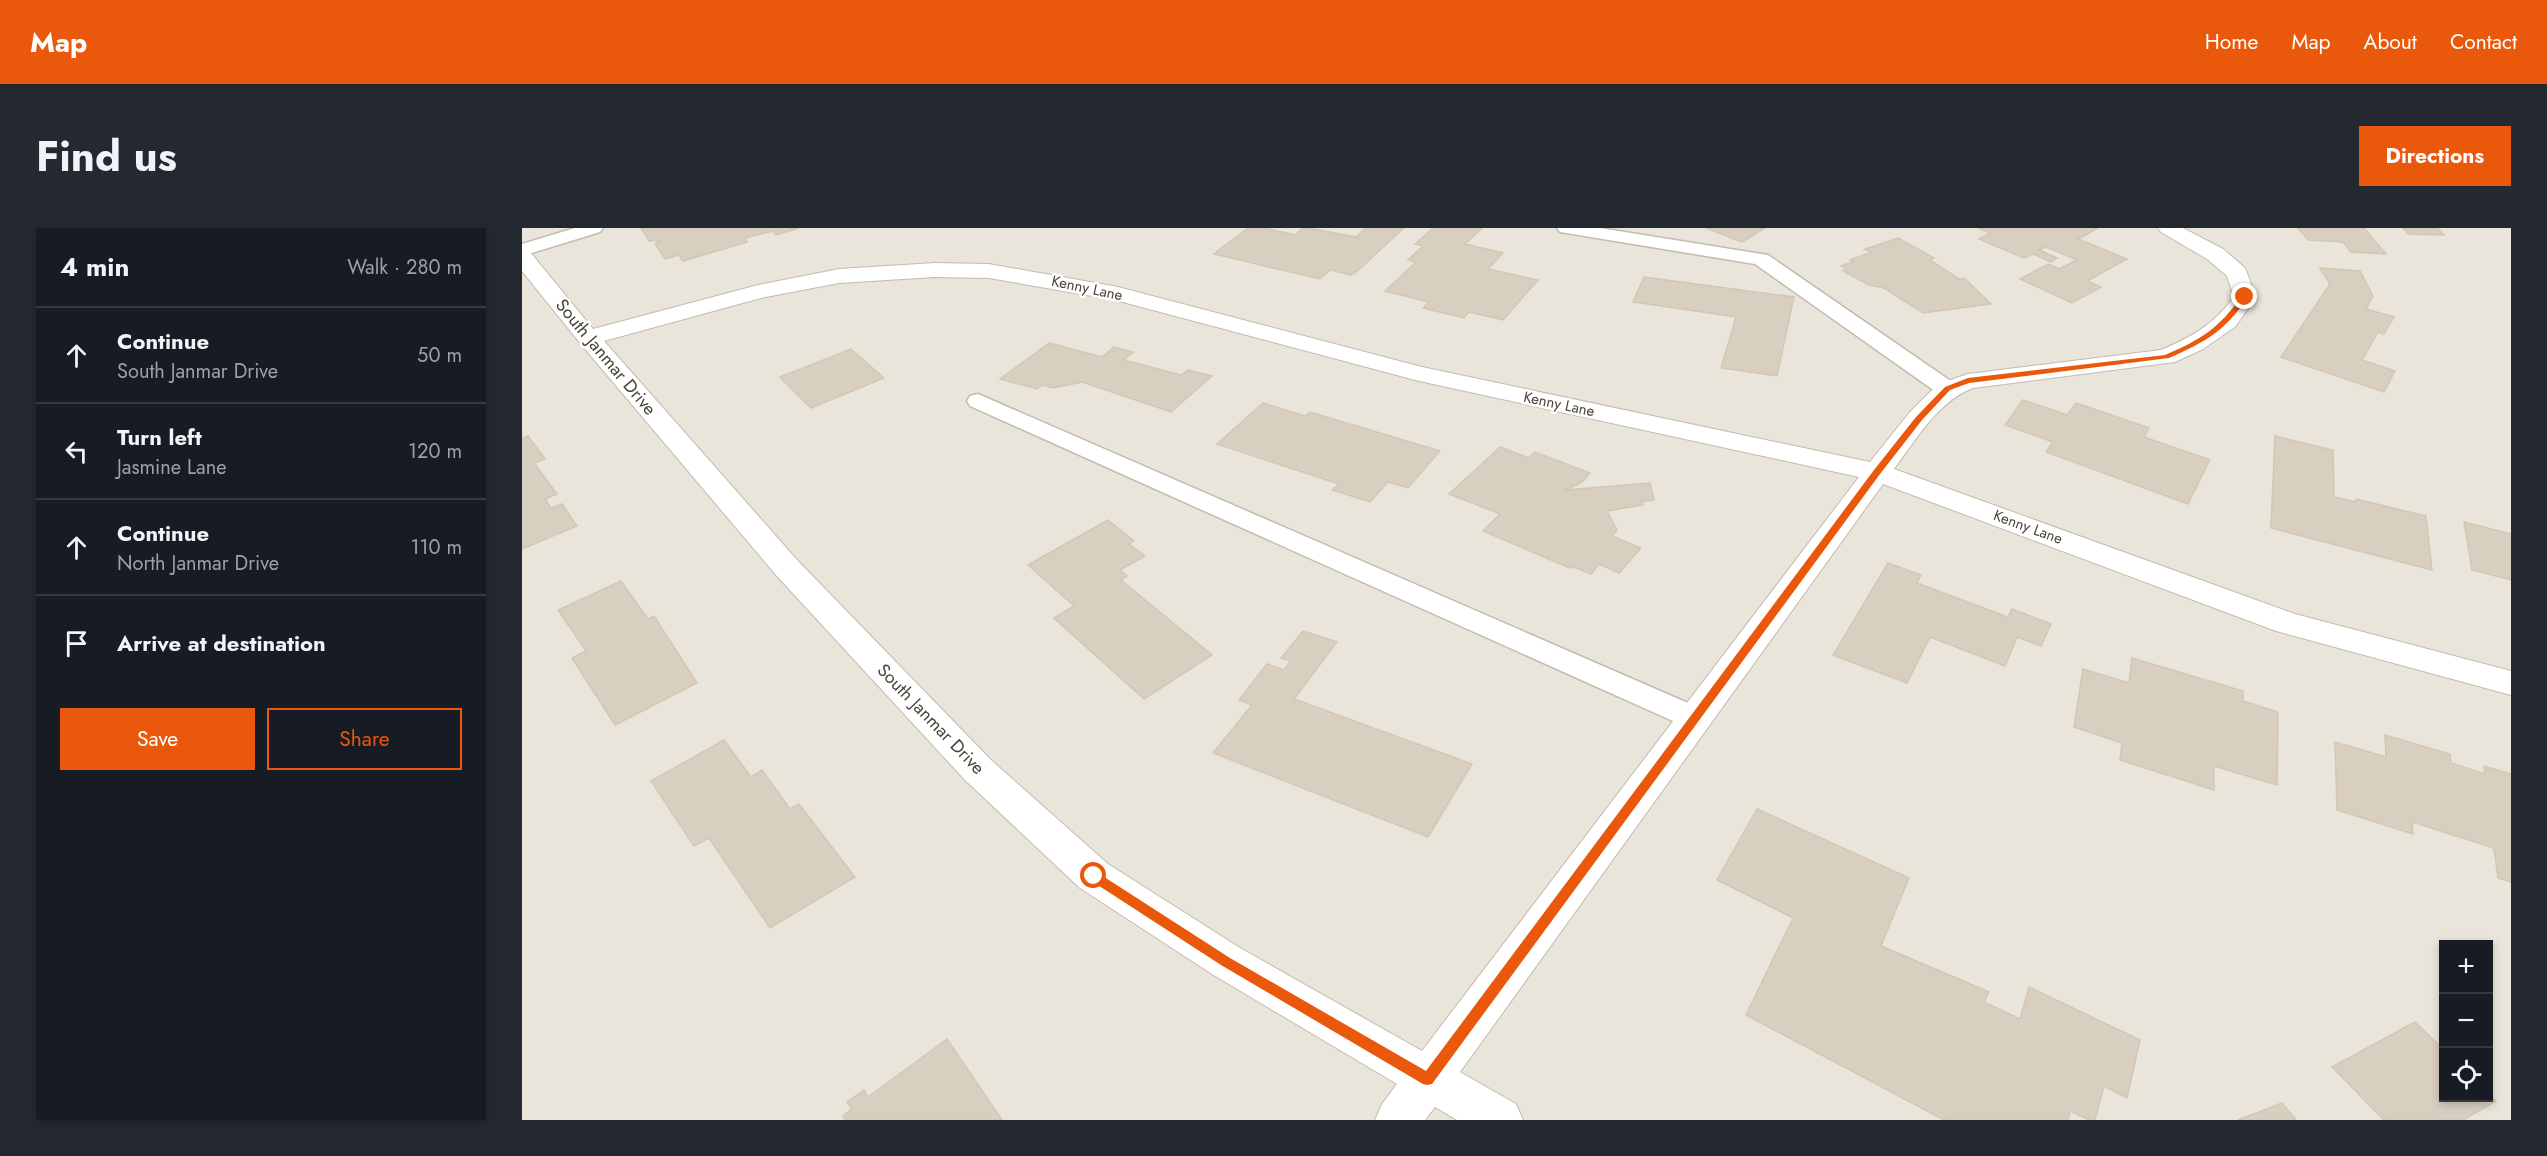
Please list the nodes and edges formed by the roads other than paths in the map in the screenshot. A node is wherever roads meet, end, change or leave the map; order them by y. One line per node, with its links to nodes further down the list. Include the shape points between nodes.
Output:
1 (594, 228): 4 (lane)
2 (1566, 228): 7 (lane, via 1761,259)
3 (2168, 228): 7 (street, via 2215,254 2237,273 2245,297 2227,322 2195,344 2166,357 1968,381)
4 (522, 250)
5 (522, 257): 6 (street, South Janmar Drive)
6 (588, 338): 9 (street, Kenny Lane, via 795,283 888,271 988,271 1118,294 1419,374); 12 (street, South Janmar Drive, via 787,568 978,770 1094,876 1226,962)
7 (1947, 389): 9 (street)
8 (978, 401): 11 (lane)
9 (1877, 472): 10 (street, Kenny Lane, via 2287,622); 11 (street)
10 (2511, 683)
11 (1694, 718): 12 (street)
12 (1427, 1079): 13 (street); 14 (street, South Janmar Drive)
13 (1398, 1120)
14 (1500, 1120)

